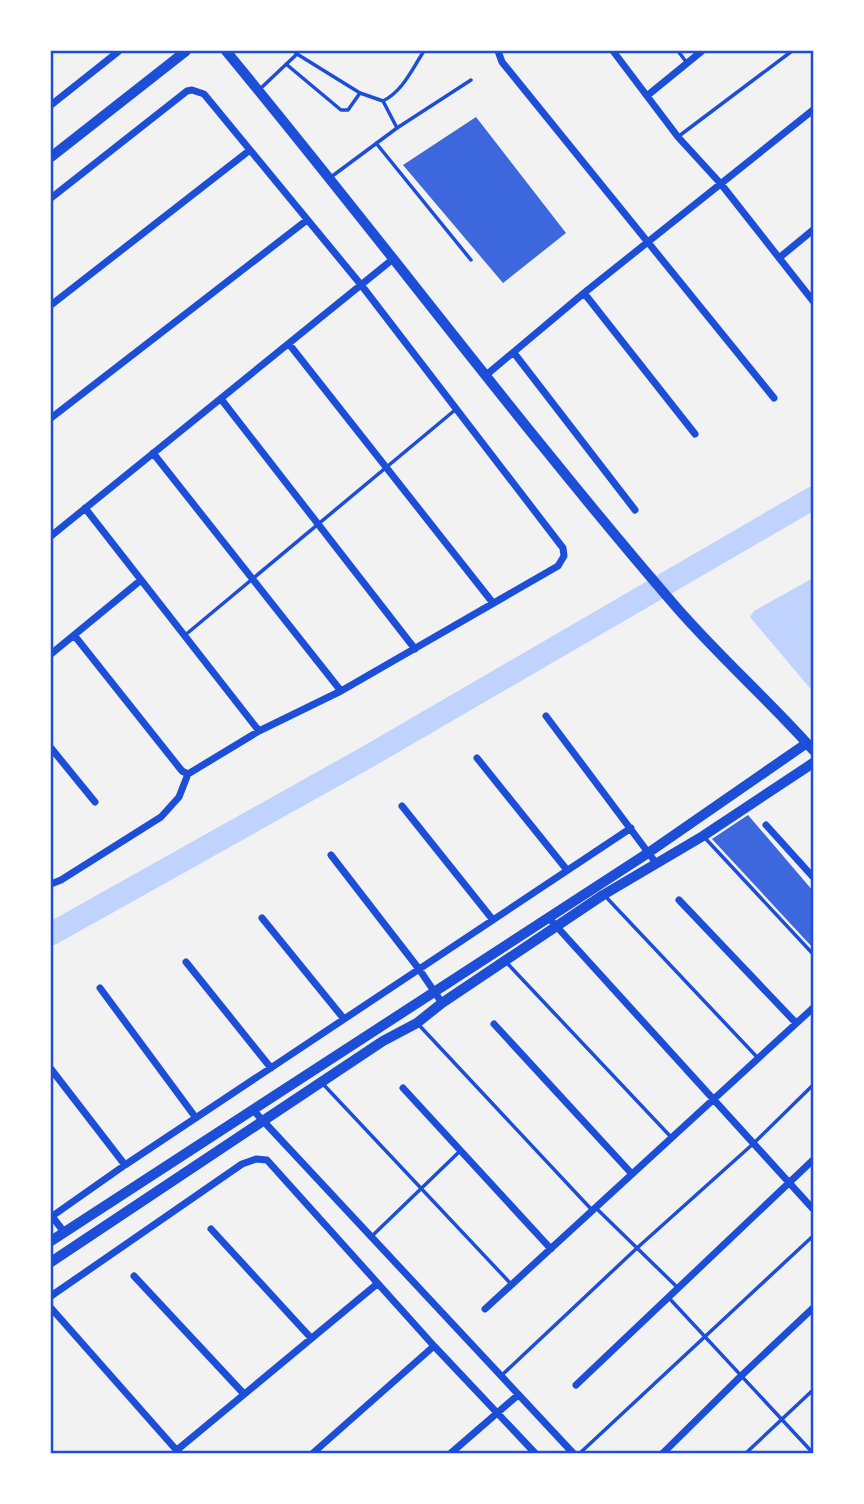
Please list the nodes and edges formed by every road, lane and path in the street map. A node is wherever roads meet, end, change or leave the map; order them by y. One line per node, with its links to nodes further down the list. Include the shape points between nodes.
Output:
1 (118, 51): 18 (street)
2 (186, 51): 24 (street)
3 (226, 51): 14 (street)
4 (424, 51): 17 (lane, via 393,96)
5 (498, 51): 30 (street, via 502,62)
6 (614, 51): 16 (street)
7 (678, 51): 11 (lane)
8 (702, 51): 11 (street)
9 (792, 51): 21 (lane)
10 (296, 52): 12 (lane); 15 (lane)
11 (688, 63): 16 (street)
12 (286, 64): 14 (lane); 15 (lane, via 341,110 348,110)
13 (471, 80): 20 (lane)
14 (258, 90): 25 (street)
15 (360, 93): 17 (lane)
16 (648, 95): 21 (street)
17 (383, 101): 20 (lane)
18 (51, 105)
19 (813, 110): 26 (street)
20 (397, 128): 22 (lane)
21 (678, 137): 26 (street)
22 (376, 143): 25 (lane); 33 (lane)
23 (250, 150): 27 (street, via 204,94 187,91); 28 (street); 37 (street)
24 (51, 157)
25 (329, 178): 32 (street)
26 (721, 184): 30 (street); 31 (street)
27 (51, 198)
28 (307, 220): 34 (street); 44 (street)
29 (813, 230): 31 (street)
30 (649, 241): 35 (street); 41 (street)
31 (779, 258): 36 (street)
32 (393, 259): 34 (street); 40 (street)
33 (471, 260)
34 (362, 286): 38 (street); 43 (street)
35 (584, 293): 39 (street); 45 (street)
36 (813, 301)
37 (51, 305)
38 (289, 344): 42 (street); 47 (street)
39 (514, 353): 40 (street); 49 (street)
40 (485, 376): 62 (street, via 673,605)
41 (774, 398)
42 (221, 399): 46 (street); 50 (street)
43 (457, 409): 47 (lane); 54 (street, via 563,548 558,566)
44 (51, 418)
45 (695, 435)
46 (153, 453): 48 (street); 52 (street)
47 (386, 468): 50 (lane); 54 (street)
48 (85, 508): 51 (street); 53 (street)
49 (635, 510)
50 (318, 524): 52 (lane); 57 (street)
51 (51, 536)
52 (253, 579): 56 (lane); 59 (street)
53 (141, 580): 55 (street); 56 (street)
54 (493, 603): 57 (street)
55 (74, 635): 58 (street); 66 (street)
56 (184, 636): 61 (street)
57 (415, 649): 59 (street)
58 (51, 654)
59 (341, 691): 61 (street)
60 (546, 716): 70 (street)
61 (259, 731): 66 (street)
62 (810, 747): 72 (street)
63 (51, 748): 67 (street)
64 (477, 758): 75 (street)
65 (813, 763): 71 (street)
66 (188, 774): 77 (street, via 179,797 161,817)
67 (95, 802)
68 (402, 806): 82 (street)
69 (766, 825): 76 (street)
70 (631, 828): 72 (street); 75 (street)
71 (703, 836): 74 (street); 84 (lane)
72 (648, 853): 74 (street); 80 (street)
73 (331, 855): 87 (street)
74 (656, 863): 78 (street)
75 (567, 870): 82 (street)
76 (813, 877)
77 (51, 884)
78 (603, 895): 83 (street); 96 (lane)
79 (679, 900): 94 (street)
80 (548, 916): 83 (street); 89 (street)
81 (262, 918): 92 (street)
82 (493, 920): 87 (street)
83 (555, 927): 85 (street); 102 (street)
84 (813, 954)
85 (505, 960): 90 (street); 106 (lane)
86 (186, 962): 97 (street)
87 (419, 969): 89 (street); 92 (street)
88 (100, 988): 104 (street)
89 (434, 991): 90 (street); 103 (street)
90 (442, 1003): 93 (street)
91 (813, 1008): 94 (street)
92 (344, 1019): 97 (street)
93 (417, 1023): 99 (street); 114 (lane)
94 (796, 1023): 96 (street)
95 (494, 1024): 111 (street)
96 (758, 1058): 102 (street)
97 (271, 1068): 104 (street)
98 (51, 1069): 110 (street)
99 (321, 1082): 105 (street); 113 (lane)
100 (813, 1086): 107 (lane)
101 (403, 1088): 108 (street)
102 (715, 1098): 106 (street); 107 (street)
103 (253, 1110): 105 (street); 118 (street)
104 (196, 1118): 110 (street)
105 (264, 1122): 120 (street); 124 (street)
106 (671, 1138): 111 (street)
107 (754, 1143): 112 (street); 122 (lane)
108 (461, 1150): 113 (lane); 123 (street)
109 (813, 1160): 112 (street)
110 (125, 1165): 116 (street)
111 (632, 1174): 114 (street)
112 (790, 1182): 115 (street); 128 (street)
113 (421, 1189): 120 (lane); 127 (lane)
114 (594, 1209): 122 (lane); 123 (street)
115 (813, 1209)
116 (51, 1216): 118 (street)
117 (211, 1229): 135 (street)
118 (64, 1232): 121 (street)
119 (813, 1236): 134 (lane)
120 (371, 1237): 137 (street)
121 (51, 1241)
122 (637, 1248): 128 (lane); 137 (lane)
123 (551, 1249): 127 (street)
124 (51, 1262)
125 (134, 1276): 141 (street)
126 (377, 1284): 129 (street, via 267,1160 256,1160 242,1164); 135 (street); 136 (street)
127 (512, 1285): 133 (street)
128 (678, 1289): 130 (street)
129 (51, 1296)
130 (668, 1298): 134 (lane); 139 (street)
131 (51, 1308): 145 (street)
132 (813, 1308): 138 (street)
133 (485, 1309)
134 (705, 1337): 138 (lane); 150 (lane)
135 (311, 1338): 141 (street)
136 (434, 1346): 143 (street); 146 (street)
137 (501, 1376): 142 (street)
138 (741, 1376): 144 (lane); 151 (street)
139 (576, 1385)
140 (813, 1390): 144 (lane)
141 (244, 1394): 145 (street)
142 (518, 1395): 143 (street); 149 (street)
143 (499, 1413): 147 (street); 148 (street)
144 (782, 1420): 152 (lane); 153 (lane)
145 (178, 1452)
146 (313, 1453)
147 (451, 1453)
148 (535, 1453)
149 (573, 1453)
150 (580, 1453)
151 (663, 1453)
152 (746, 1453)
153 (813, 1453)

